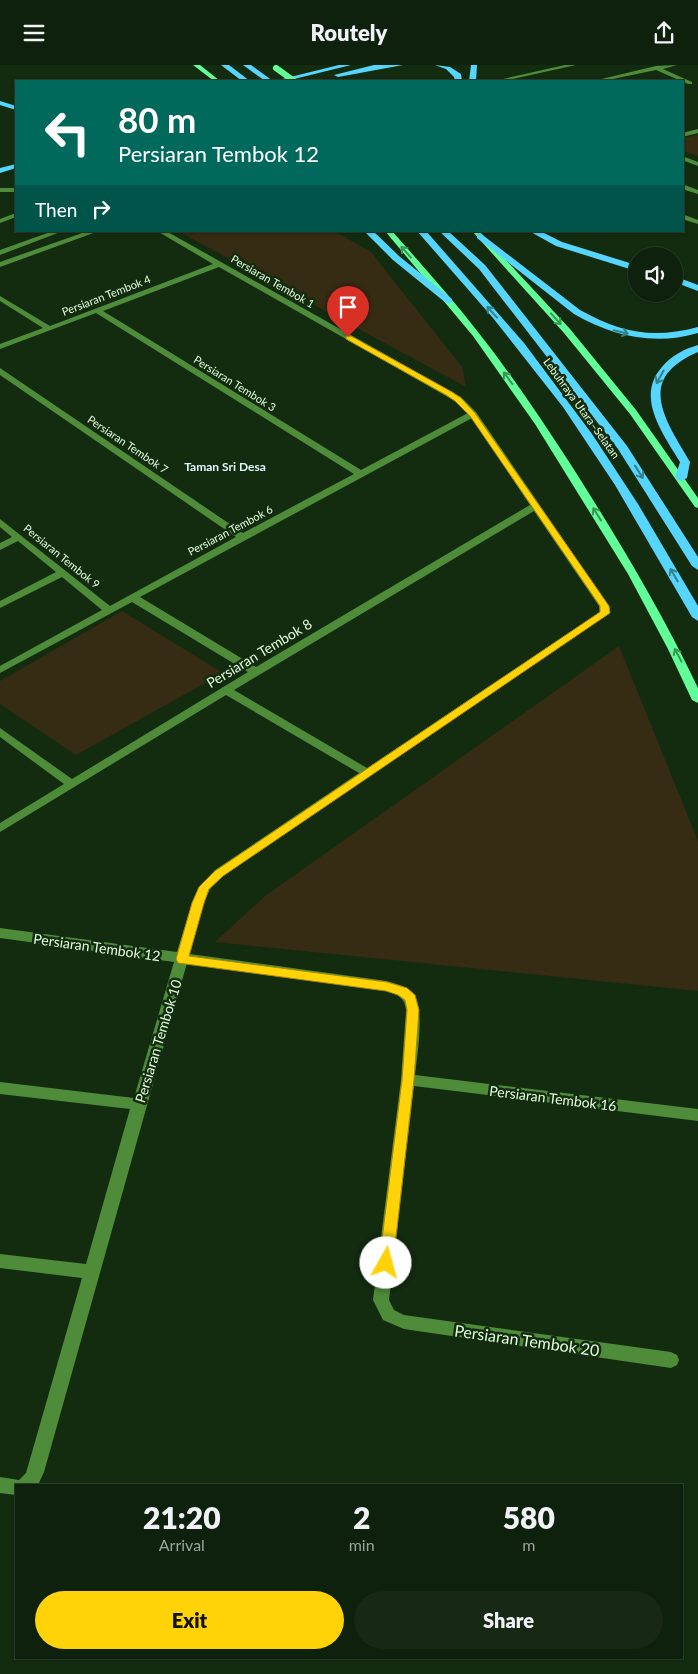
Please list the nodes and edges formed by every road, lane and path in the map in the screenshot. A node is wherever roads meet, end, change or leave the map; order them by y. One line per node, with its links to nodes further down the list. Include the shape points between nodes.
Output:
1 (196, 65): 17 (main road)
2 (224, 65): 18 (highway)
3 (246, 65): 19 (highway)
4 (337, 65): 16 (highway)
5 (348, 65): 16 (highway)
6 (383, 65): 14 (highway)
7 (400, 65): 14 (highway)
8 (438, 65): 23 (highway, via 455,72)
9 (474, 65): 24 (highway)
10 (573, 65): 25 (street)
11 (649, 65): 15 (street)
12 (674, 65): 15 (street)
13 (273, 67): 21 (main road, bridge)
14 (365, 69): 22 (highway)
15 (657, 69): 26 (street); 27 (street)
16 (319, 71): 20 (highway)
17 (215, 80)
18 (245, 80)
19 (268, 80)
20 (282, 80)
21 (292, 80)
22 (319, 80)
23 (458, 80)
24 (473, 80)
25 (502, 80)
26 (601, 80)
27 (696, 82)
28 (0, 103): 29 (highway)
29 (15, 108)
30 (698, 131): 31 (street)
31 (684, 134)
32 (684, 159): 33 (street)
33 (698, 164)
34 (15, 166): 36 (highway)
35 (15, 171): 36 (highway)
36 (0, 173)
37 (0, 190): 38 (street)
38 (15, 190)
39 (15, 215): 41 (street)
40 (684, 217): 42 (street)
41 (0, 221)
42 (698, 222)
43 (57, 232): 53 (street)
44 (93, 232): 56 (street)
45 (162, 232): 55 (street, Persiaran Tembok 1)
46 (369, 232): 63 (highway)
47 (389, 232): 63 (main road, one-way to 47)
48 (422, 232): 85 (highway, Lebuhraya Utara–Selatan, one-way to 48, via 609,466 577,420 518,341)
49 (444, 232): 79 (highway, Lebuhraya Utara–Selatan, one-way to 79, via 482,267 623,448)
50 (535, 232): 57 (highway, via 559,244)
51 (552, 232): 54 (highway)
52 (478, 234): 66 (highway, one-way to 66, via 592,321 609,329 653,336); 72 (main road, one-way to 72, via 579,346)
53 (0, 253)
54 (628, 258)
55 (220, 264): 64 (street, Persiaran Tembok 4); 70 (street, Persiaran Tembok 1, via 449,393)
56 (0, 265)
57 (628, 266)
58 (683, 273): 59 (highway)
59 (698, 278)
60 (683, 282): 61 (highway)
61 (698, 288)
62 (0, 298): 65 (street)
63 (450, 301): 89 (main road, one-way to 63, via 680,659 622,554 533,413)
64 (96, 310): 65 (street, Persiaran Tembok 4); 71 (street, Persiaran Tembok 3)
65 (48, 328): 67 (street, Persiaran Tembok 4)
66 (698, 330)
67 (0, 347)
68 (698, 348): 72 (highway, one-way to 72, via 672,361 664,369 654,398 656,409 685,462)
69 (0, 371): 77 (street, Persiaran Tembok 7)
70 (473, 414): 71 (street, Persiaran Tembok 6); 74 (street, Persiaran Tembok 1)
71 (361, 474): 77 (street, Persiaran Tembok 6)
72 (681, 478): 73 (main road)
73 (698, 505)
74 (535, 506): 84 (street, Persiaran Tembok 1, via 604,606); 87 (street, Persiaran Tembok 8)
75 (0, 522): 76 (street, Persiaran Tembok 9)
76 (19, 537): 78 (street); 80 (street, Persiaran Tembok 9)
77 (243, 537): 81 (street, Persiaran Tembok 6)
78 (0, 547)
79 (698, 566)
80 (64, 573): 82 (street); 83 (street, Persiaran Tembok 9)
81 (132, 597): 83 (street, Persiaran Tembok 6); 87 (street)
82 (0, 605)
83 (109, 610): 86 (street, Persiaran Tembok 6)
84 (603, 616): 91 (street, Persiaran Tembok 10)
85 (698, 617)
86 (0, 670)
87 (256, 672): 88 (street, Persiaran Tembok 8)
88 (226, 690): 91 (street); 92 (street, Persiaran Tembok 8)
89 (698, 700)
90 (0, 732): 92 (street)
91 (368, 773): 95 (street, Persiaran Tembok 10, via 211,881 201,893)
92 (72, 784): 93 (street, Persiaran Tembok 8)
93 (0, 828)
94 (0, 933): 95 (street, Persiaran Tembok 12)
95 (182, 959): 96 (street, Persiaran Tembok 12, via 387,986 402,991 413,1003); 98 (street, Persiaran Tembok 10)
96 (408, 1080): 99 (street, Persiaran Tembok 16); 102 (street, Persiaran Tembok 12, via 381,1300)
97 (0, 1088): 98 (street)
98 (139, 1104): 101 (street, Persiaran Tembok 10)
99 (698, 1115)
100 (0, 1261): 101 (street)
101 (92, 1272): 104 (street, Persiaran Tembok 10, via 35,1472)
102 (386, 1313): 103 (street, Persiaran Tembok 20, via 404,1323)
103 (671, 1359)
104 (27, 1484)
105 (0, 1485): 106 (street)
106 (15, 1487)

